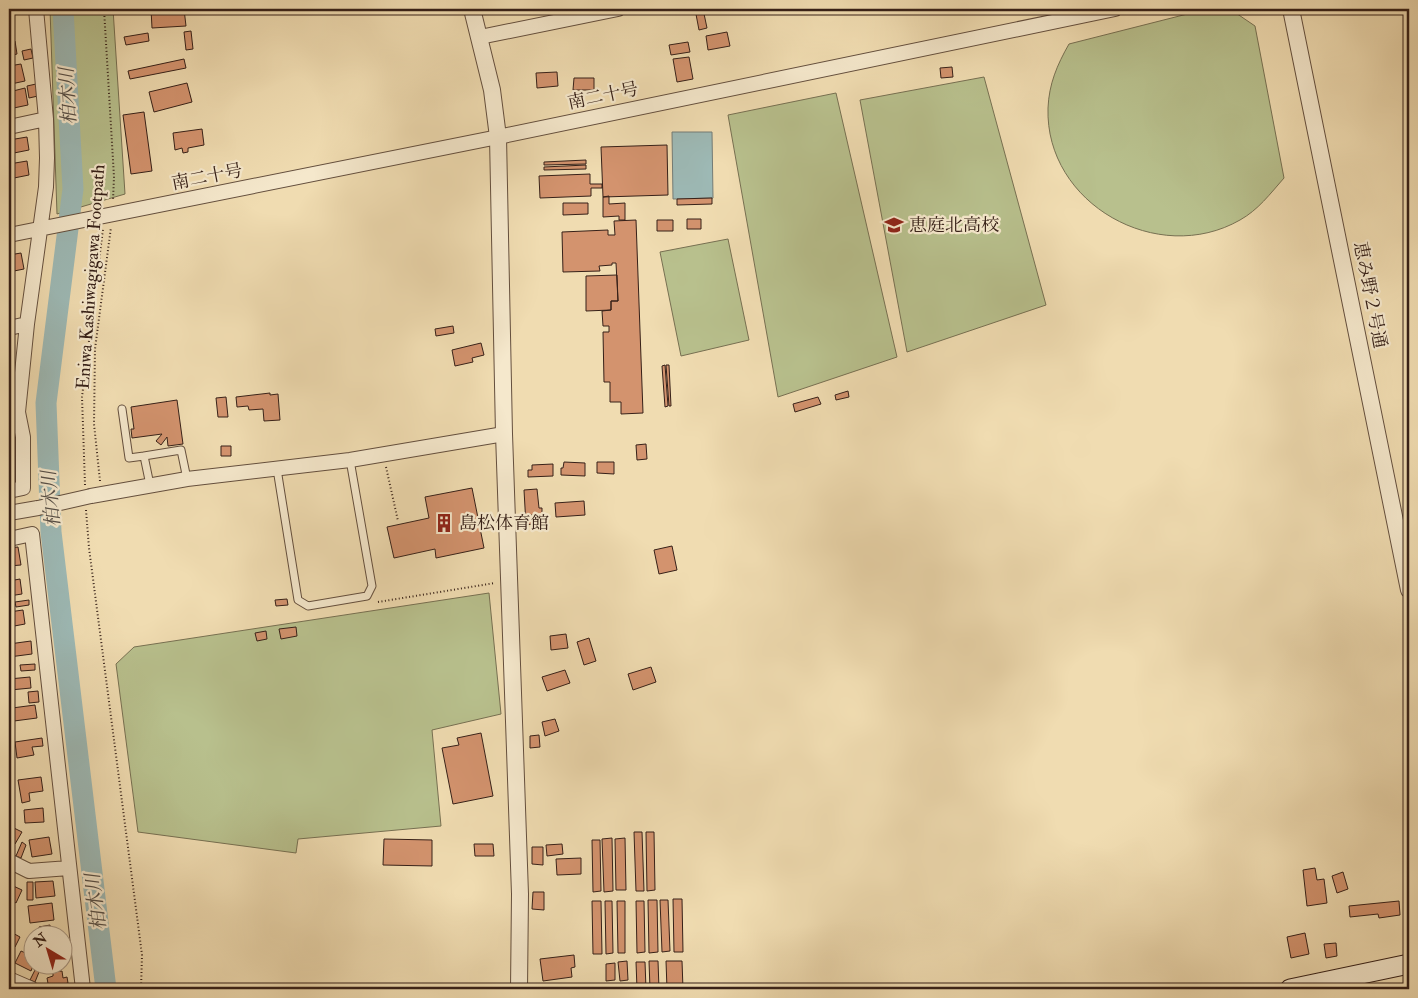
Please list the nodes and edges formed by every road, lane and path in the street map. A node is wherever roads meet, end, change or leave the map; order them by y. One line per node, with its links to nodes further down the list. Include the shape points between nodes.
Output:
1 (36, 9): 8 (street)
2 (104, 9): 11 (path, Eniwa Kashiwagigawa Footpath, via 114,177)
3 (472, 9): 7 (street)
4 (618, 9): 7 (street)
5 (1115, 9): 10 (street, 南二十号)
6 (1292, 9): 31 (street, 恵み野２号通)
7 (480, 37): 10 (street)
8 (46, 119): 9 (street); 12 (street, via 46,187)
9 (9, 127)
10 (498, 137): 11 (street, 南二十号); 17 (street)
11 (107, 216): 12 (street, 南二十号); 25 (path, Eniwa Kashiwagigawa Footpath, via 95,349); 25 (path, via 82,397)
12 (41, 229): 13 (street, 南二十号); 14 (street)
13 (9, 235)
14 (27, 324): 15 (street); 24 (street, via 18,412 23,437 23,488)
15 (9, 328)
16 (122, 409): 19 (lane, via 129,458)
17 (504, 434): 18 (street); 30 (street)
18 (383, 455): 20 (street); 28 (path)
19 (144, 456): 22 (lane, via 181,450); 23 (lane)
20 (350, 460): 21 (street); 21 (lane, via 372,586 368,596 308,606 298,600)
21 (277, 469): 22 (street)
22 (187, 479): 23 (street)
23 (150, 485): 25 (street)
24 (9, 491)
25 (92, 493): 27 (street, bridge)
26 (86, 509): 39 (path, via 142,955)
27 (9, 513)
28 (398, 521)
29 (9, 539): 34 (street, via 32,534)
30 (509, 581): 32 (path); 40 (street, via 520,894)
31 (1409, 590)
32 (378, 602)
33 (9, 861): 34 (street, via 29,871)
34 (69, 868): 38 (street)
35 (1409, 964): 41 (main road)
36 (9, 978): 37 (street)
37 (32, 989)
38 (83, 989)
39 (141, 989)
40 (519, 989)
41 (1290, 989)

